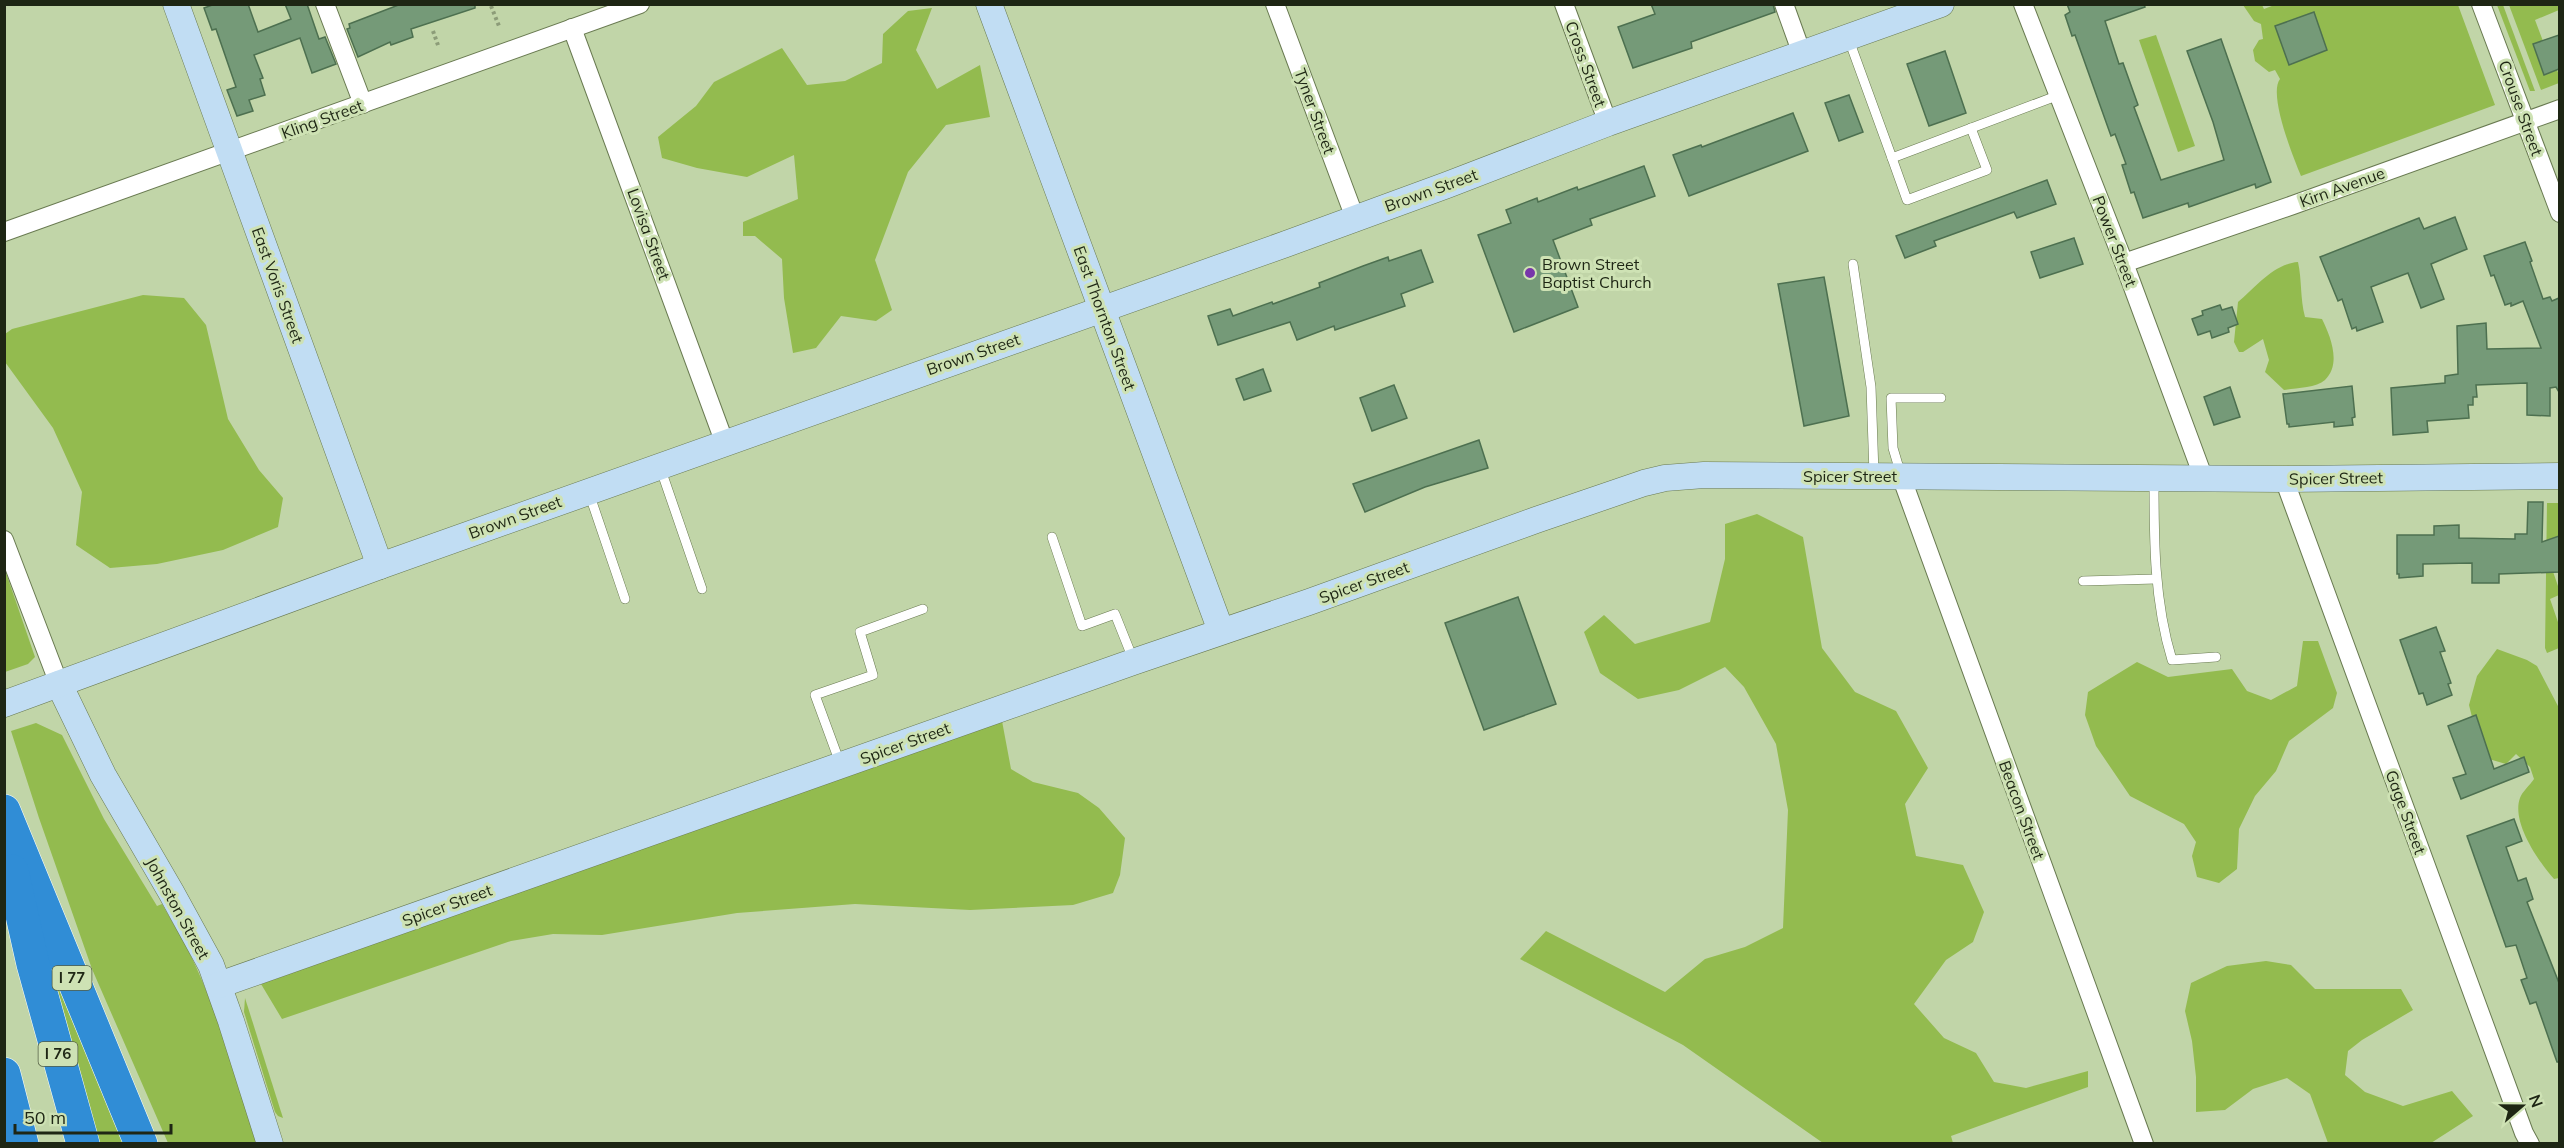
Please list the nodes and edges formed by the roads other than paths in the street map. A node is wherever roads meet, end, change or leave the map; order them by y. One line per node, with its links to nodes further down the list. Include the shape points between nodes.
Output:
1 (176, 4): 20 (main road, East Voris Street)
2 (325, 4): 15 (street)
3 (640, 4): 11 (street, Kling Street)
4 (989, 4): 27 (main road, East Thornton Street)
5 (1275, 4): 23 (street, Tyner Street)
6 (1564, 4): 18 (street, Cross Street)
7 (1784, 4): 13 (street)
8 (1941, 4): 12 (main road, Brown Street)
9 (2023, 4): 14 (street, Power Street)
10 (2481, 4): 17 (street, Crouse Street)
11 (572, 28): 15 (street, Kling Street); 29 (street, Lovisa Street)
12 (1848, 38): 13 (main road, Brown Street); 21 (lane)
13 (1802, 54): 18 (main road, Brown Street)
14 (2059, 95): 19 (lane); 25 (street, Power Street)
15 (363, 104): 20 (street, Kling Street)
16 (2559, 108): 17 (street, Kirn Avenue)
17 (2526, 120): 22 (street, Crouse Street); 25 (street, Kirn Avenue)
18 (1608, 123): 23 (main road, Brown Street)
19 (1971, 128): 21 (lane); 21 (lane, via 1987,170 1907,200)
20 (230, 153): 24 (street, Kling Street); 40 (main road, East Voris Street)
21 (1892, 158)
22 (2559, 213)
23 (1355, 218): 27 (main road, Brown Street)
24 (4, 232)
25 (2124, 263): 35 (street, Power Street)
26 (1853, 264): 31 (lane, via 1871,387)
27 (1101, 309): 29 (main road, Brown Street); 46 (main road, East Thornton Street)
28 (1941, 398): 32 (lane, via 1891,398 1893,448)
29 (724, 441): 30 (main road, Brown Street)
30 (660, 465): 37 (main road, Brown Street); 43 (lane)
31 (1874, 476): 32 (main road, Spicer Street); 46 (main road, Spicer Street, via 1665,478)
32 (1901, 476): 34 (main road, Spicer Street); 60 (street, Beacon Street)
33 (2559, 476): 36 (main road, Spicer Street)
34 (2154, 479): 35 (main road, Spicer Street); 41 (lane)
35 (2204, 479): 36 (main road, Spicer Street)
36 (2284, 479): 61 (street, Gage Street)
37 (589, 490): 40 (main road, Brown Street); 44 (lane)
38 (1052, 537): 48 (lane, via 1083,626 1115,614)
39 (4, 540): 49 (street)
40 (380, 566): 49 (main road, Brown Street)
41 (2156, 579): 42 (lane); 47 (lane, via 2162,628 2172,660)
42 (2083, 581)
43 (702, 589)
44 (625, 599)
45 (923, 609): 51 (lane, via 860,632 873,675 815,695)
46 (1221, 631): 48 (main road, Spicer Street)
47 (2216, 657)
48 (1133, 662): 51 (main road, Spicer Street)
49 (59, 684): 50 (main road, Brown Street); 54 (main road, Johnston Street, via 103,776 171,892)
50 (4, 704)
51 (841, 766): 54 (main road, Spicer Street)
52 (4, 811): 58 (highway, I 77)
53 (4, 840): 57 (highway, I 76, via 33,964)
54 (219, 985): 59 (main road, Johnston Street)
55 (4, 1074): 56 (highway)
56 (22, 1143)
57 (83, 1143)
58 (141, 1143)
59 (270, 1143)
60 (2144, 1143)
61 (2530, 1143)

